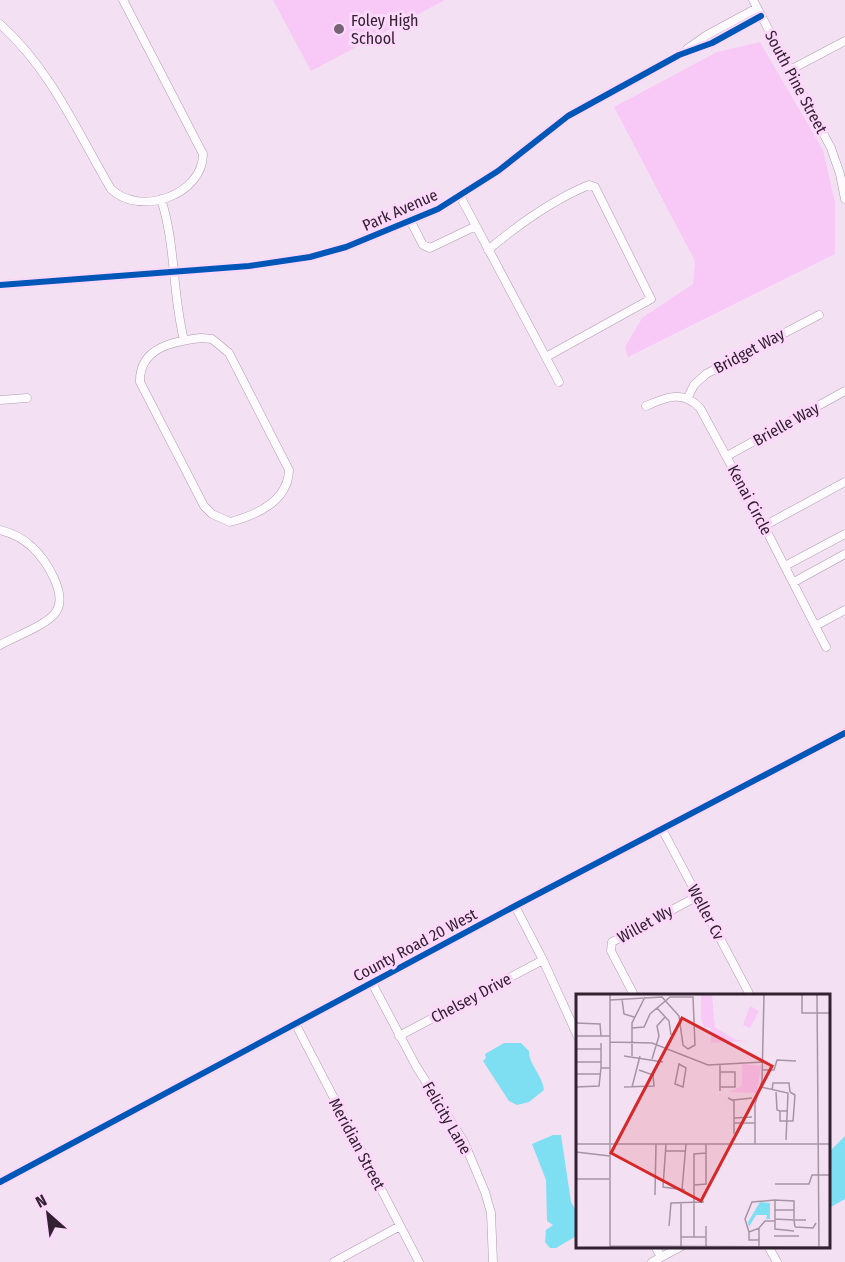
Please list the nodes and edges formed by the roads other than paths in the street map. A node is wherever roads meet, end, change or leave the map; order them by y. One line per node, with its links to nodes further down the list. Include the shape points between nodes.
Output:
1 (123, 0): 9 (street, via 203,154 194,181)
2 (755, 4): 3 (street, South Pine Street); 6 (street, Park Avenue)
3 (761, 16): 6 (street, Park Avenue, via 712,43); 7 (street, South Pine Street)
4 (0, 24): 9 (street, via 49,78 111,189 128,200)
5 (845, 41): 7 (street)
6 (679, 55): 8 (street, Park Avenue, via 568,116)
7 (790, 70): 10 (street, South Pine Street, via 837,163)
8 (460, 196): 11 (street, Park Avenue); 12 (street)
9 (161, 199): 14 (street, via 171,234)
10 (845, 199)
11 (411, 222): 12 (street, via 423,245 430,248); 14 (street, Park Avenue, via 310,256)
12 (476, 226): 13 (street)
13 (488, 250): 18 (street); 18 (street, via 529,218 582,188 595,187 651,299)
14 (174, 272): 15 (street, Park Avenue); 17 (street)
15 (0, 285)
16 (819, 315): 22 (street, Bridget Way, via 706,374)
17 (184, 340): 17 (street, via 155,351 139,364 140,382 204,506 221,523 243,519 277,500 292,485 287,462 228,353 212,339)
18 (546, 357): 19 (street)
19 (559, 382)
20 (845, 392): 25 (street, Brielle Way)
21 (27, 398): 23 (street)
22 (687, 398): 24 (street, via 666,397); 25 (street, Kenai Circle, via 700,408)
23 (0, 400)
24 (646, 406)
25 (727, 456): 27 (street, Kenai Circle)
26 (845, 482): 27 (street)
27 (764, 526): 31 (street, Kenai Circle)
28 (0, 530): 35 (street, via 33,547 60,596 50,618)
29 (845, 534): 31 (street)
30 (845, 554): 32 (street)
31 (785, 567): 32 (street, Kenai Circle)
32 (794, 582): 34 (street, Kenai Circle)
33 (845, 610): 34 (street)
34 (817, 625): 36 (street, Kenai Circle)
35 (0, 645)
36 (826, 647)
37 (845, 733): 38 (street, County Road 20 West)
38 (662, 829): 39 (street, Weller Cv); 40 (street, County Road 20 West)
39 (698, 896): 43 (street, Willet Wy, via 612,942 611,951); 44 (street, Weller Cv)
40 (514, 906): 41 (street); 42 (street, County Road 20 West)
41 (543, 960): 46 (street); 47 (street, Chelsey Drive)
42 (372, 983): 45 (street, County Road 20 West); 47 (street, Felicity Lane)
43 (633, 994)
44 (749, 994)
45 (296, 1025): 48 (street, County Road 20 West); 49 (street, Meridian Street)
46 (576, 1033)
47 (399, 1036): 56 (street, Felicity Lane, via 464,1142 486,1192)
48 (0, 1182)
49 (400, 1226): 54 (street); 55 (street, Meridian Street)
50 (656, 1247): 53 (street)
51 (678, 1247): 53 (street)
52 (769, 1247): 58 (street)
53 (661, 1257): 57 (street)
54 (334, 1262)
55 (419, 1262)
56 (493, 1262)
57 (652, 1262)
58 (777, 1262)

